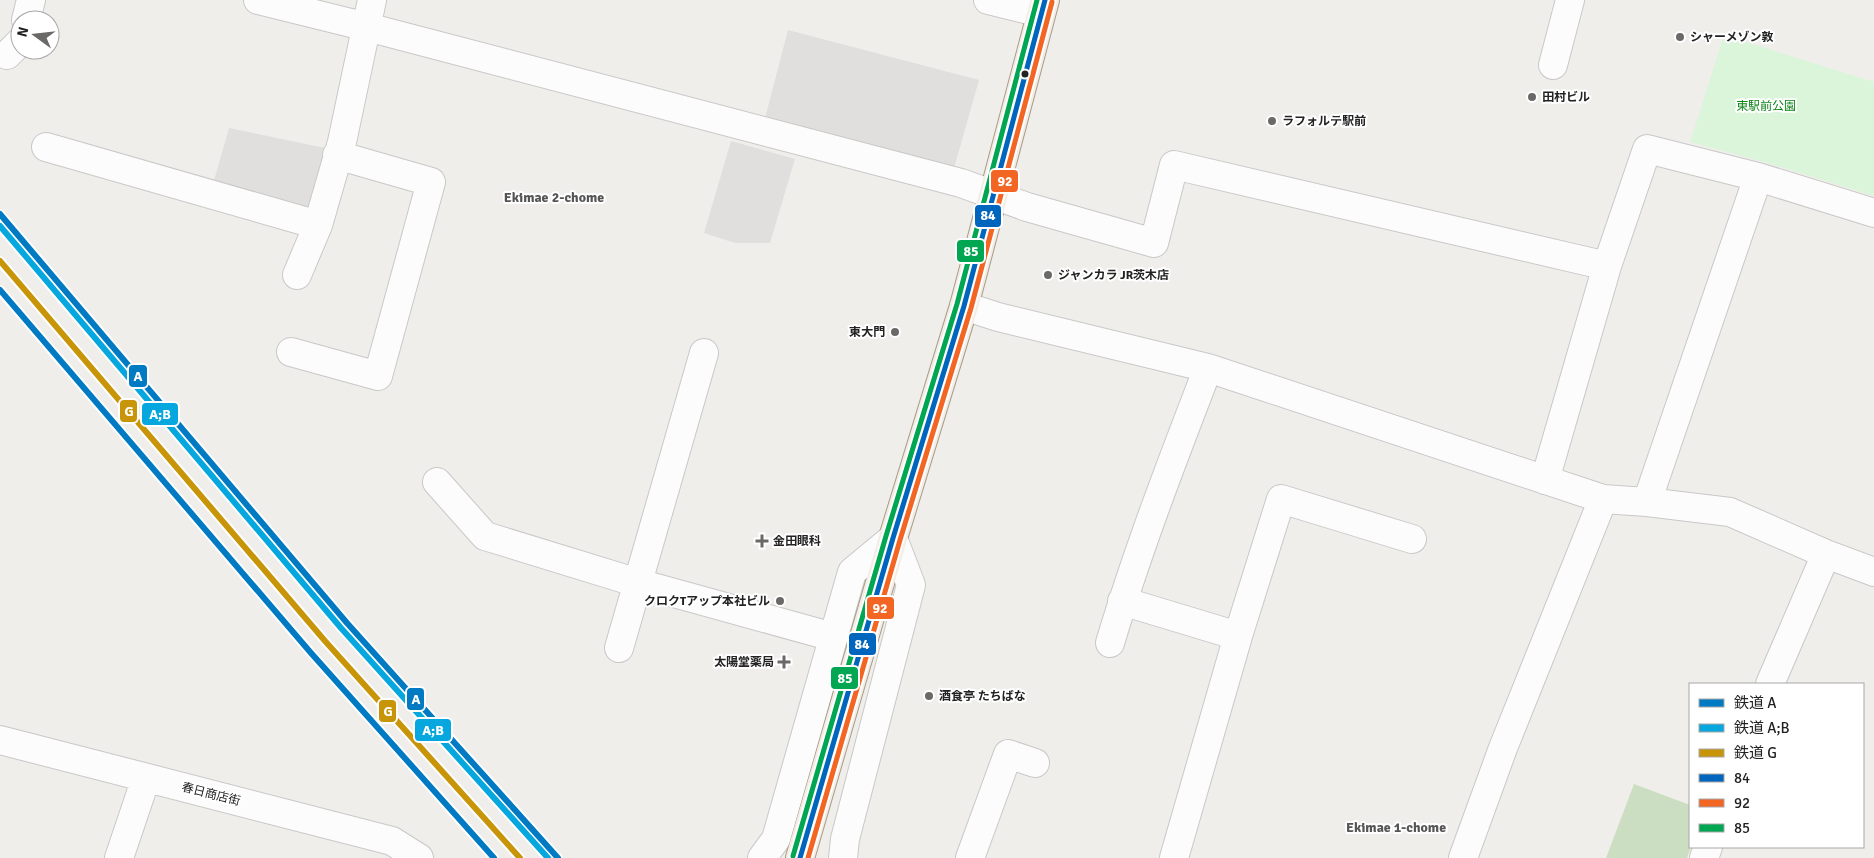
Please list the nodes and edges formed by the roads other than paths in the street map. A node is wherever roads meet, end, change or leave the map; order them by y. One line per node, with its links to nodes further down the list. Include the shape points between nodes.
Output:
1 (258, 0): 6 (street)
2 (372, 0): 6 (street)
3 (988, 0): 5 (street)
4 (1570, 0): 7 (street)
5 (1043, 6): 11 (main road)
6 (367, 27): 9 (street); 11 (street)
7 (1553, 65)
8 (46, 147): 13 (street)
9 (338, 155): 13 (street); 17 (street, via 431,182 378,376)
10 (1758, 177): 12 (street); 14 (street, via 1647,149); 23 (street)
11 (995, 194): 14 (street, via 1154,243 1174,165); 16 (main road)
12 (1874, 213)
13 (318, 225): 15 (street)
14 (1607, 266): 20 (street)
15 (297, 275)
16 (964, 306): 19 (street, via 998,318); 24 (main road)
17 (292, 352)
18 (704, 353): 28 (street)
19 (1208, 368): 20 (street); 29 (street)
20 (1545, 480): 22 (street)
21 (436, 482): 28 (street, via 486,536)
22 (1603, 499): 23 (street); 45 (street, via 1503,748)
23 (1647, 502): 26 (street, via 1730,512)
24 (893, 538): 30 (street, via 852,572); 41 (main road); 42 (street, via 911,585 845,839)
25 (1412, 539): 31 (street, via 1281,499)
26 (1826, 554): 27 (street); 34 (street)
27 (1874, 572)
28 (638, 583): 30 (street); 33 (street)
29 (1122, 601): 31 (street); 32 (street)
30 (833, 636): 40 (street, via 776,839)
31 (1238, 636): 44 (street)
32 (1110, 643)
33 (619, 648)
34 (1770, 683)
35 (0, 740): 37 (street, 春日商店街)
36 (1035, 763): 43 (street, via 1008,754)
37 (146, 778): 38 (street); 39 (street, 春日商店街, via 392,841)
38 (119, 858)
39 (419, 858)
40 (762, 858)
41 (800, 858)
42 (843, 858)
43 (970, 858)
44 (1174, 858)
45 (1463, 858)

